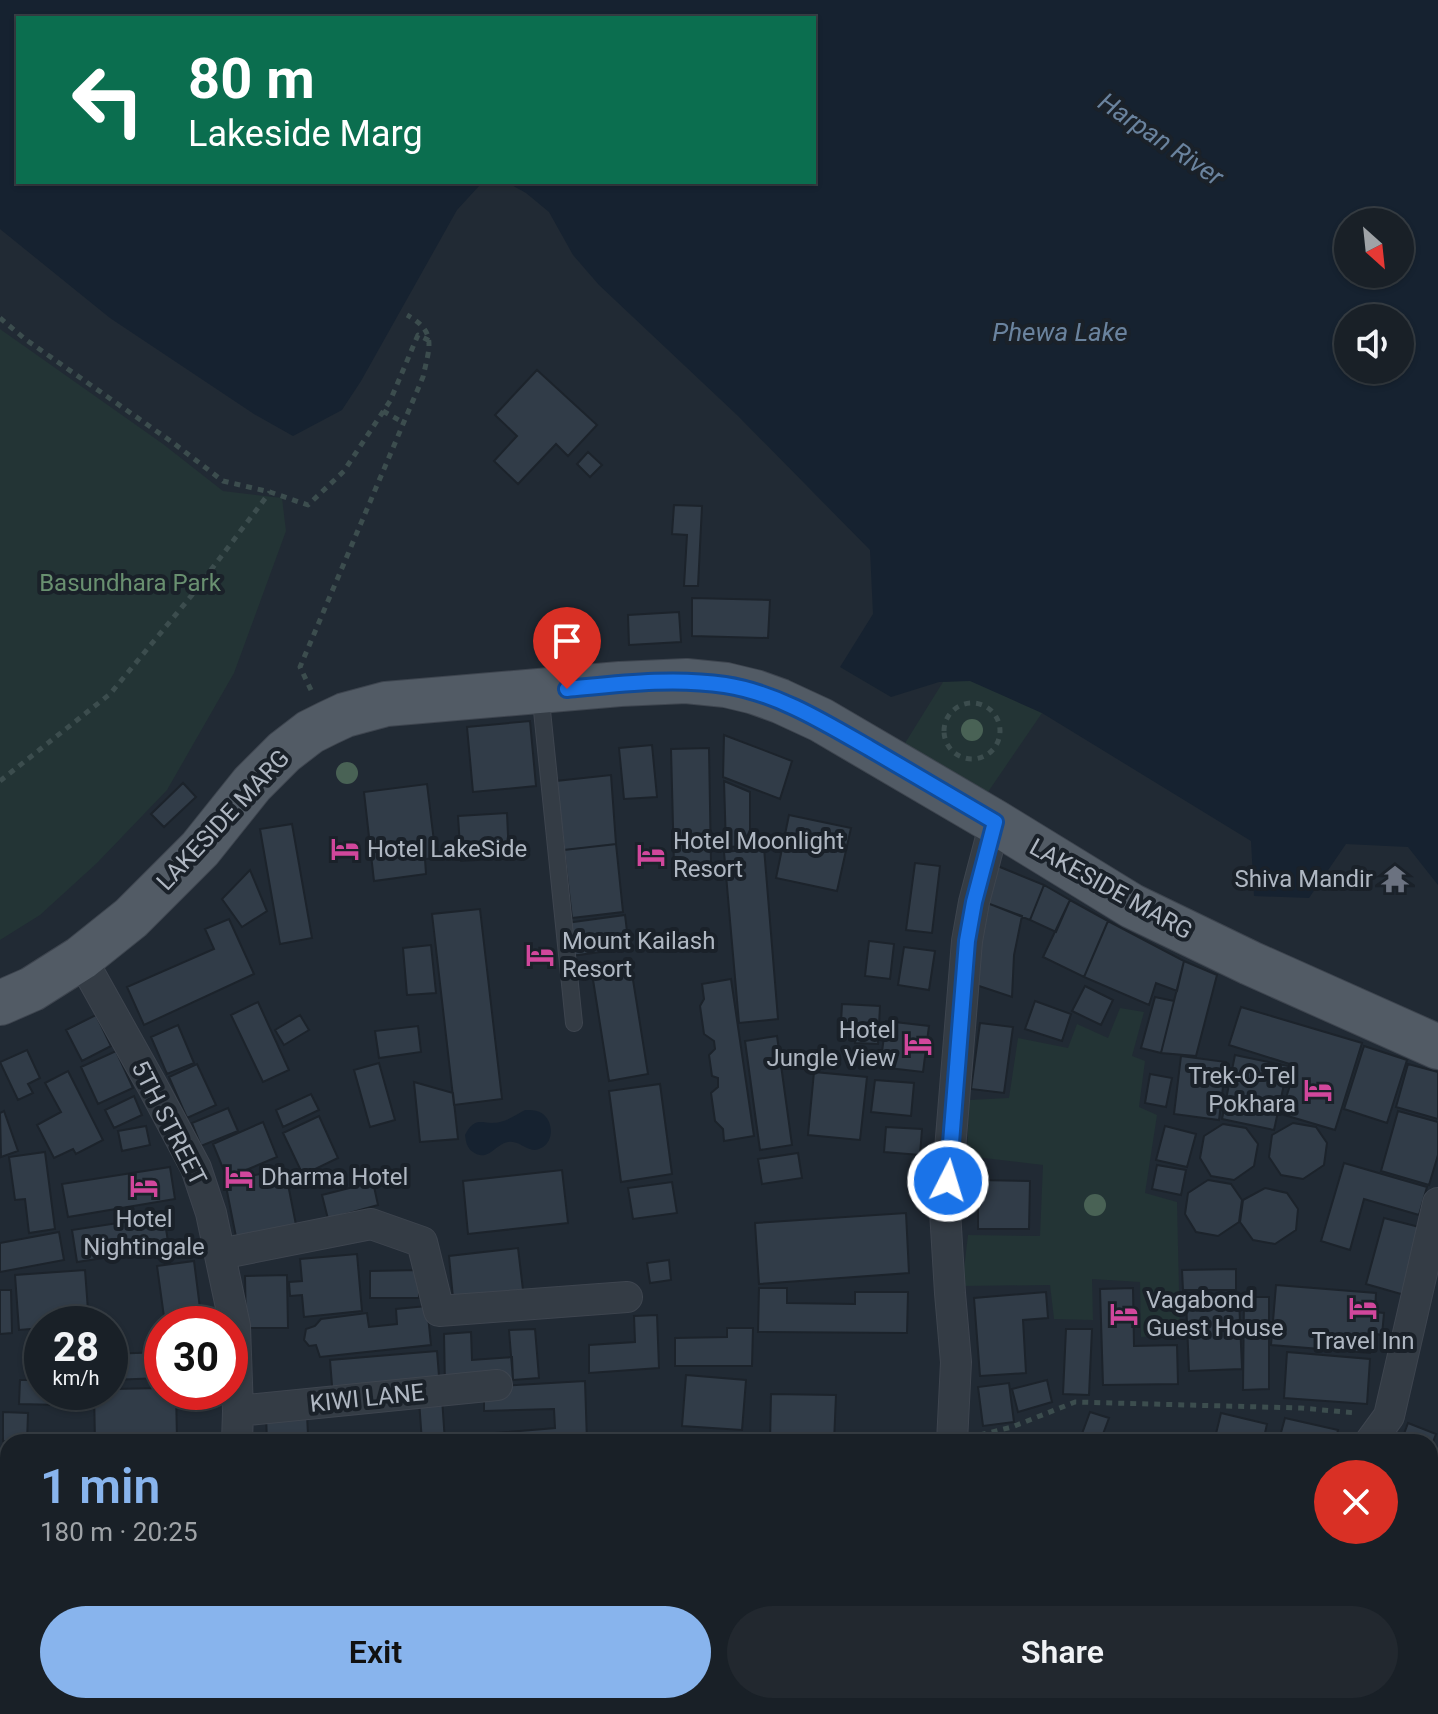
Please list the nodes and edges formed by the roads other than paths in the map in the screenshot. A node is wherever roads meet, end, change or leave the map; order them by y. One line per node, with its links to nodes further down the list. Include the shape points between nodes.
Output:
1 (540, 691): 2 (main road, LAKESIDE MARG, via 686,681 755,692 821,720); 3 (main road, LAKESIDE MARG, via 386,704 310,732 252,784 200,849 131,918); 5 (lane)
2 (995, 822): 6 (main road, LAKESIDE MARG, via 1132,906); 13 (street, via 967,941 945,1211)
3 (81, 958): 4 (main road, LAKESIDE MARG); 8 (street, 5TH STREET, via 196,1168)
4 (0, 1003)
5 (574, 1023)
6 (1438, 1047)
7 (1438, 1203): 14 (street, via 1389,1416)
8 (220, 1254): 9 (street, via 371,1224 422,1242 439,1311); 11 (street, 5TH STREET, via 235,1326)
9 (627, 1297)
10 (497, 1385): 11 (street, KIWI LANE)
11 (238, 1411): 12 (street, 5TH STREET)
12 (237, 1434)
13 (961, 1434)
14 (1376, 1434)

